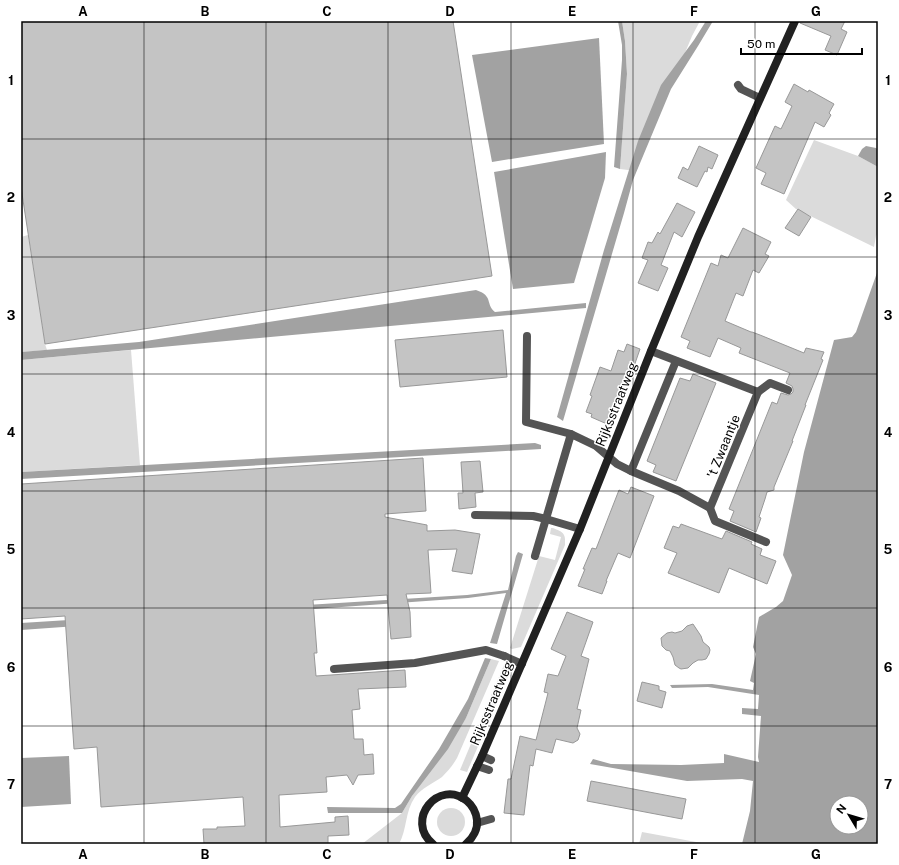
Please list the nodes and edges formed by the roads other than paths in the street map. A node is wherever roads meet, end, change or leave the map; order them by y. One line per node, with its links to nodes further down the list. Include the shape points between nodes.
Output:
1 (795, 21): 3 (street, Rijksstraatweg)
2 (738, 85): 3 (street)
3 (760, 98): 5 (street, Rijksstraatweg)
4 (527, 336): 9 (street, via 526,422)
5 (651, 351): 6 (street); 10 (street, Rijksstraatweg)
6 (676, 361): 8 (street); 11 (street)
7 (788, 390): 8 (street, via 770,383)
8 (758, 392): 12 (street, 't Zwaantje)
9 (571, 434): 10 (street, via 596,446); 14 (street)
10 (608, 456): 11 (street); 15 (street, Rijksstraatweg)
11 (631, 471): 12 (street, via 680,491)
12 (710, 508): 16 (street, via 715,521)
13 (475, 515): 14 (street, via 533,516)
14 (546, 519): 15 (street); 17 (street)
15 (580, 529): 18 (street, Rijksstraatweg)
16 (766, 542)
17 (535, 556)
18 (522, 664): 19 (street, via 486,650 415,663); 20 (street, Rijksstraatweg)
19 (334, 669)
20 (482, 756): 21 (street); 22 (street, Rijksstraatweg)
21 (491, 760)
22 (477, 766): 23 (street); 24 (street, Rijksstraatweg)
23 (489, 770)
24 (462, 798): 26 (street, via 473,808); 27 (street, via 452,795 441,796 428,806 423,815 422,826)
25 (492, 819): 26 (street)
26 (477, 823): 28 (street)
27 (430, 843)
28 (468, 843)

